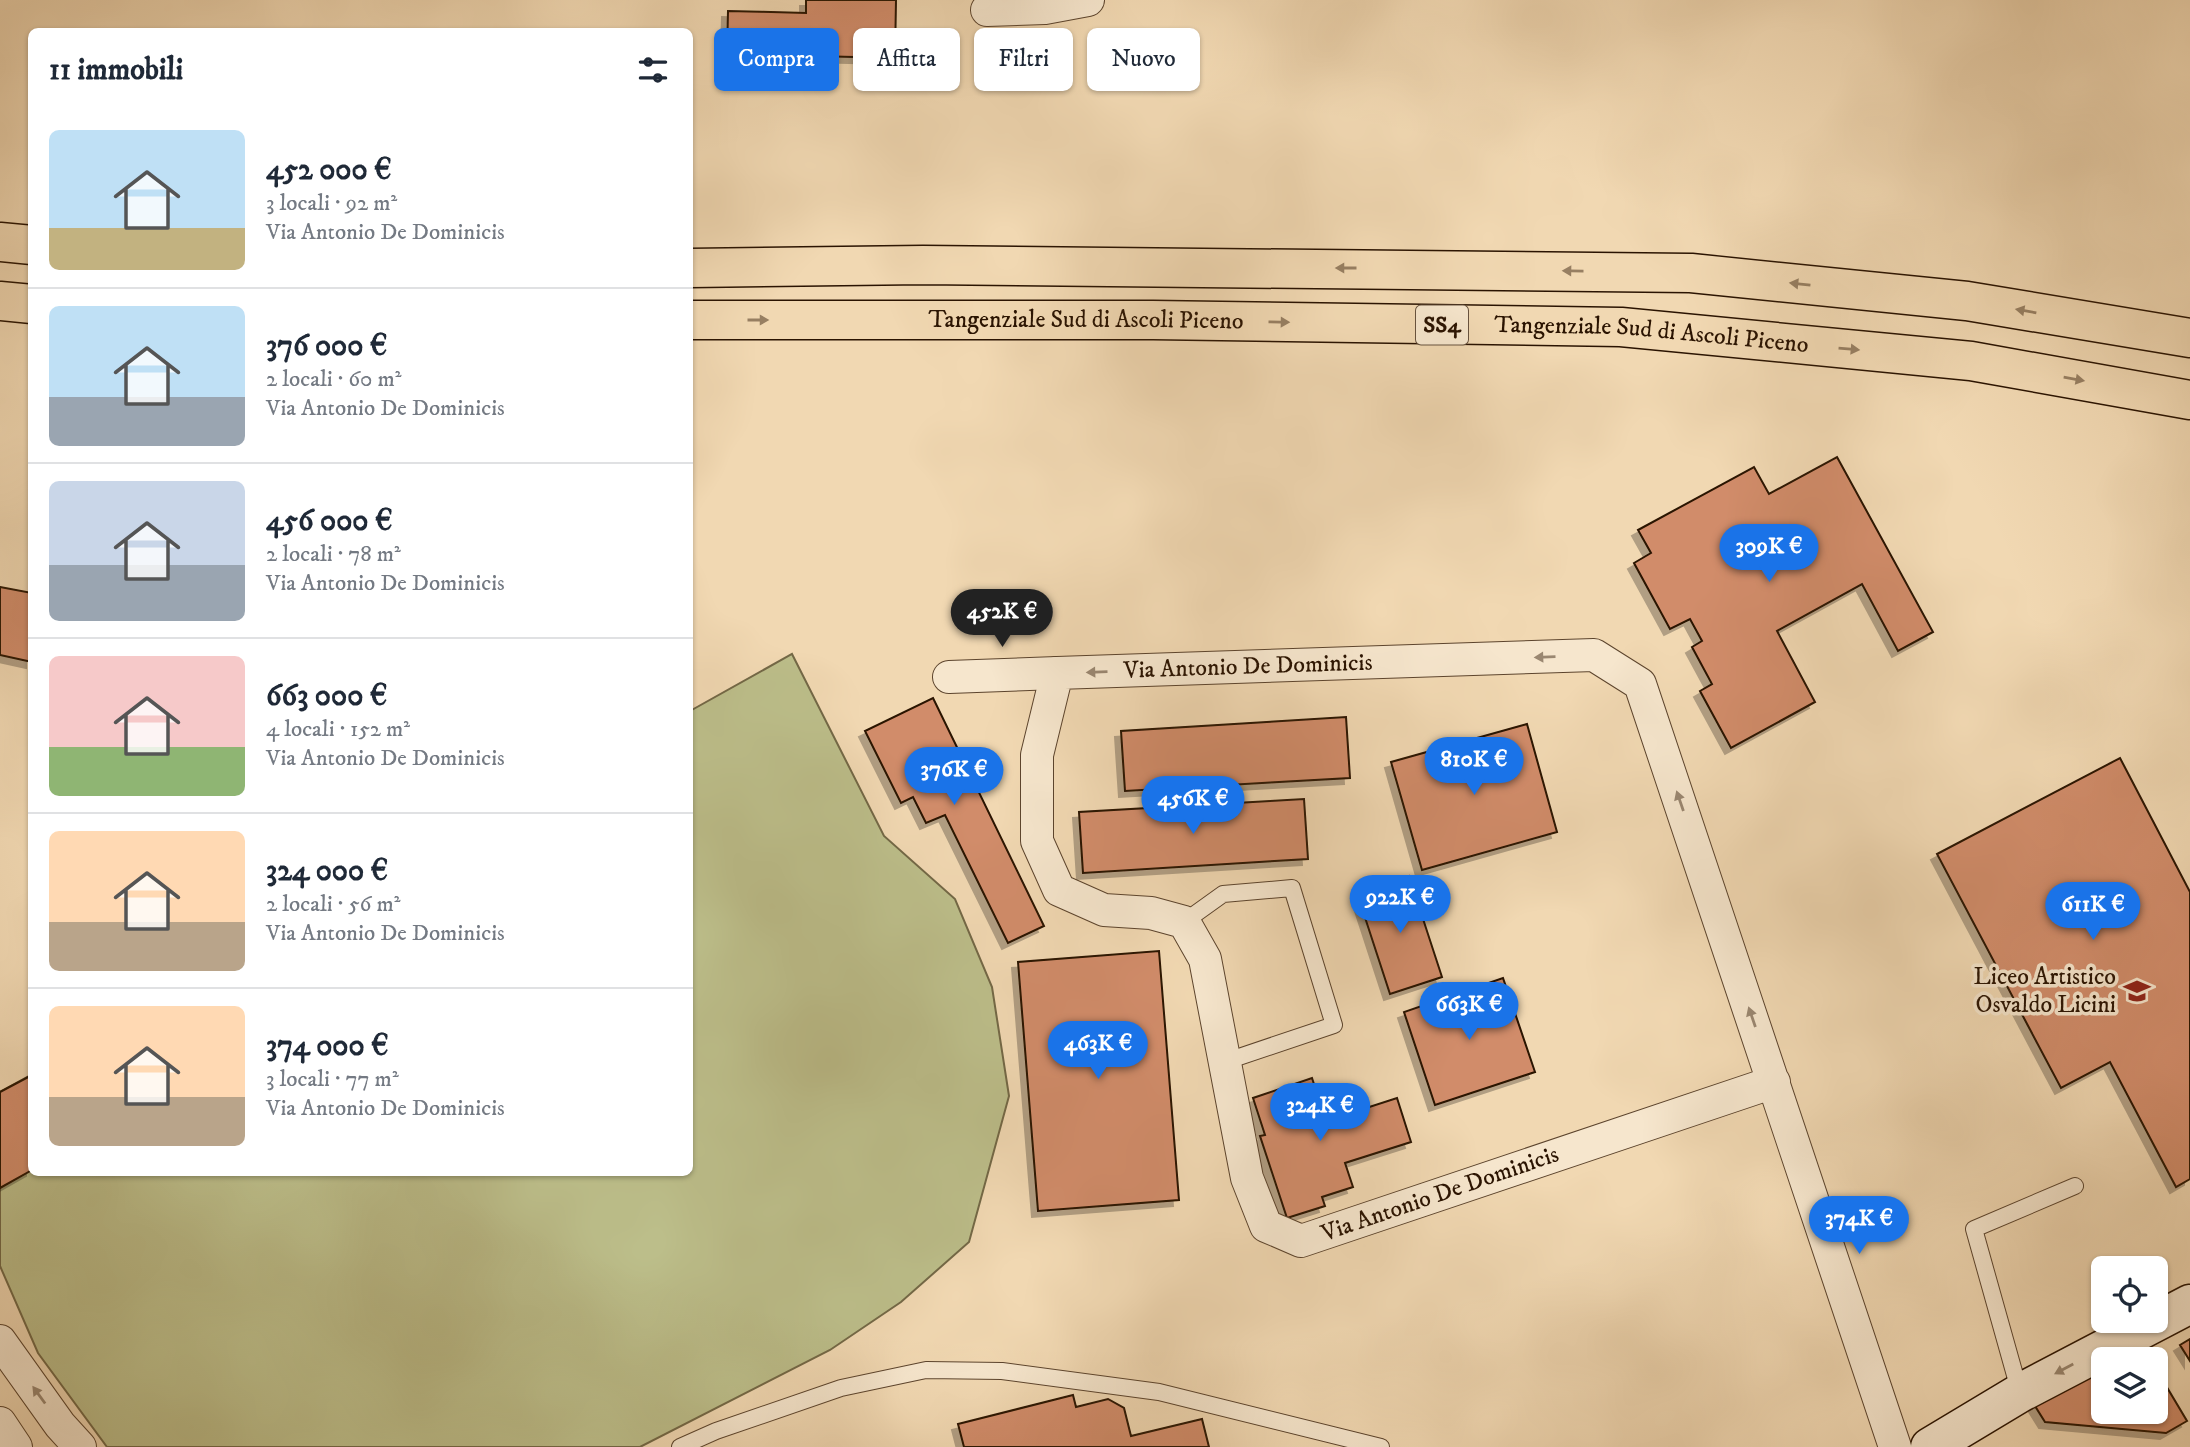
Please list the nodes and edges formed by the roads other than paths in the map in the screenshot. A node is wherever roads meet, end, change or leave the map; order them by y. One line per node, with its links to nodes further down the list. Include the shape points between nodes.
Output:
1 (1088, 0): 2 (street, via 1045,8)
2 (987, 10)
3 (0, 242): 4 (highway)
4 (28, 245)
5 (693, 268): 9 (highway, SS4, one-way to 5, via 1967,301 1691,273 936,265)
6 (0, 301): 7 (highway)
7 (28, 304)
8 (693, 320): 10 (highway, Tangenziale Sud di Ascoli Piceno / SS4, one-way to 10, via 1621,327 1971,360)
9 (2190, 338)
10 (2190, 400)
11 (1057, 673): 12 (street, Via Antonio De Dominicis); 13 (street, via 1037,755 1037,841 1059,890 1104,910 1151,912); 15 (street, Via Antonio De Dominicis, one-way to 11, via 1640,684 1594,655)
12 (949, 677)
13 (1184, 922): 14 (street, Via Antonio De Dominicis, via 1205,959); 14 (lane, via 1223,894 1292,888 1334,1025)
14 (1224, 1062): 15 (street, Via Antonio De Dominicis, via 1247,1178 1266,1226 1301,1241)
15 (1774, 1082): 25 (street, Via Antonio De Dominicis)
16 (2075, 1186): 19 (lane, via 1974,1229)
17 (2190, 1304): 19 (street, one-way to 19)
18 (0, 1341): 22 (street, one-way to 18)
19 (2020, 1393): 26 (street)
20 (0, 1423): 21 (street)
21 (16, 1447)
22 (80, 1447)
23 (680, 1447): 24 (lane, via 841,1388 926,1370 1002,1371 1159,1392)
24 (1381, 1447)
25 (1895, 1447)
26 (1930, 1447)

